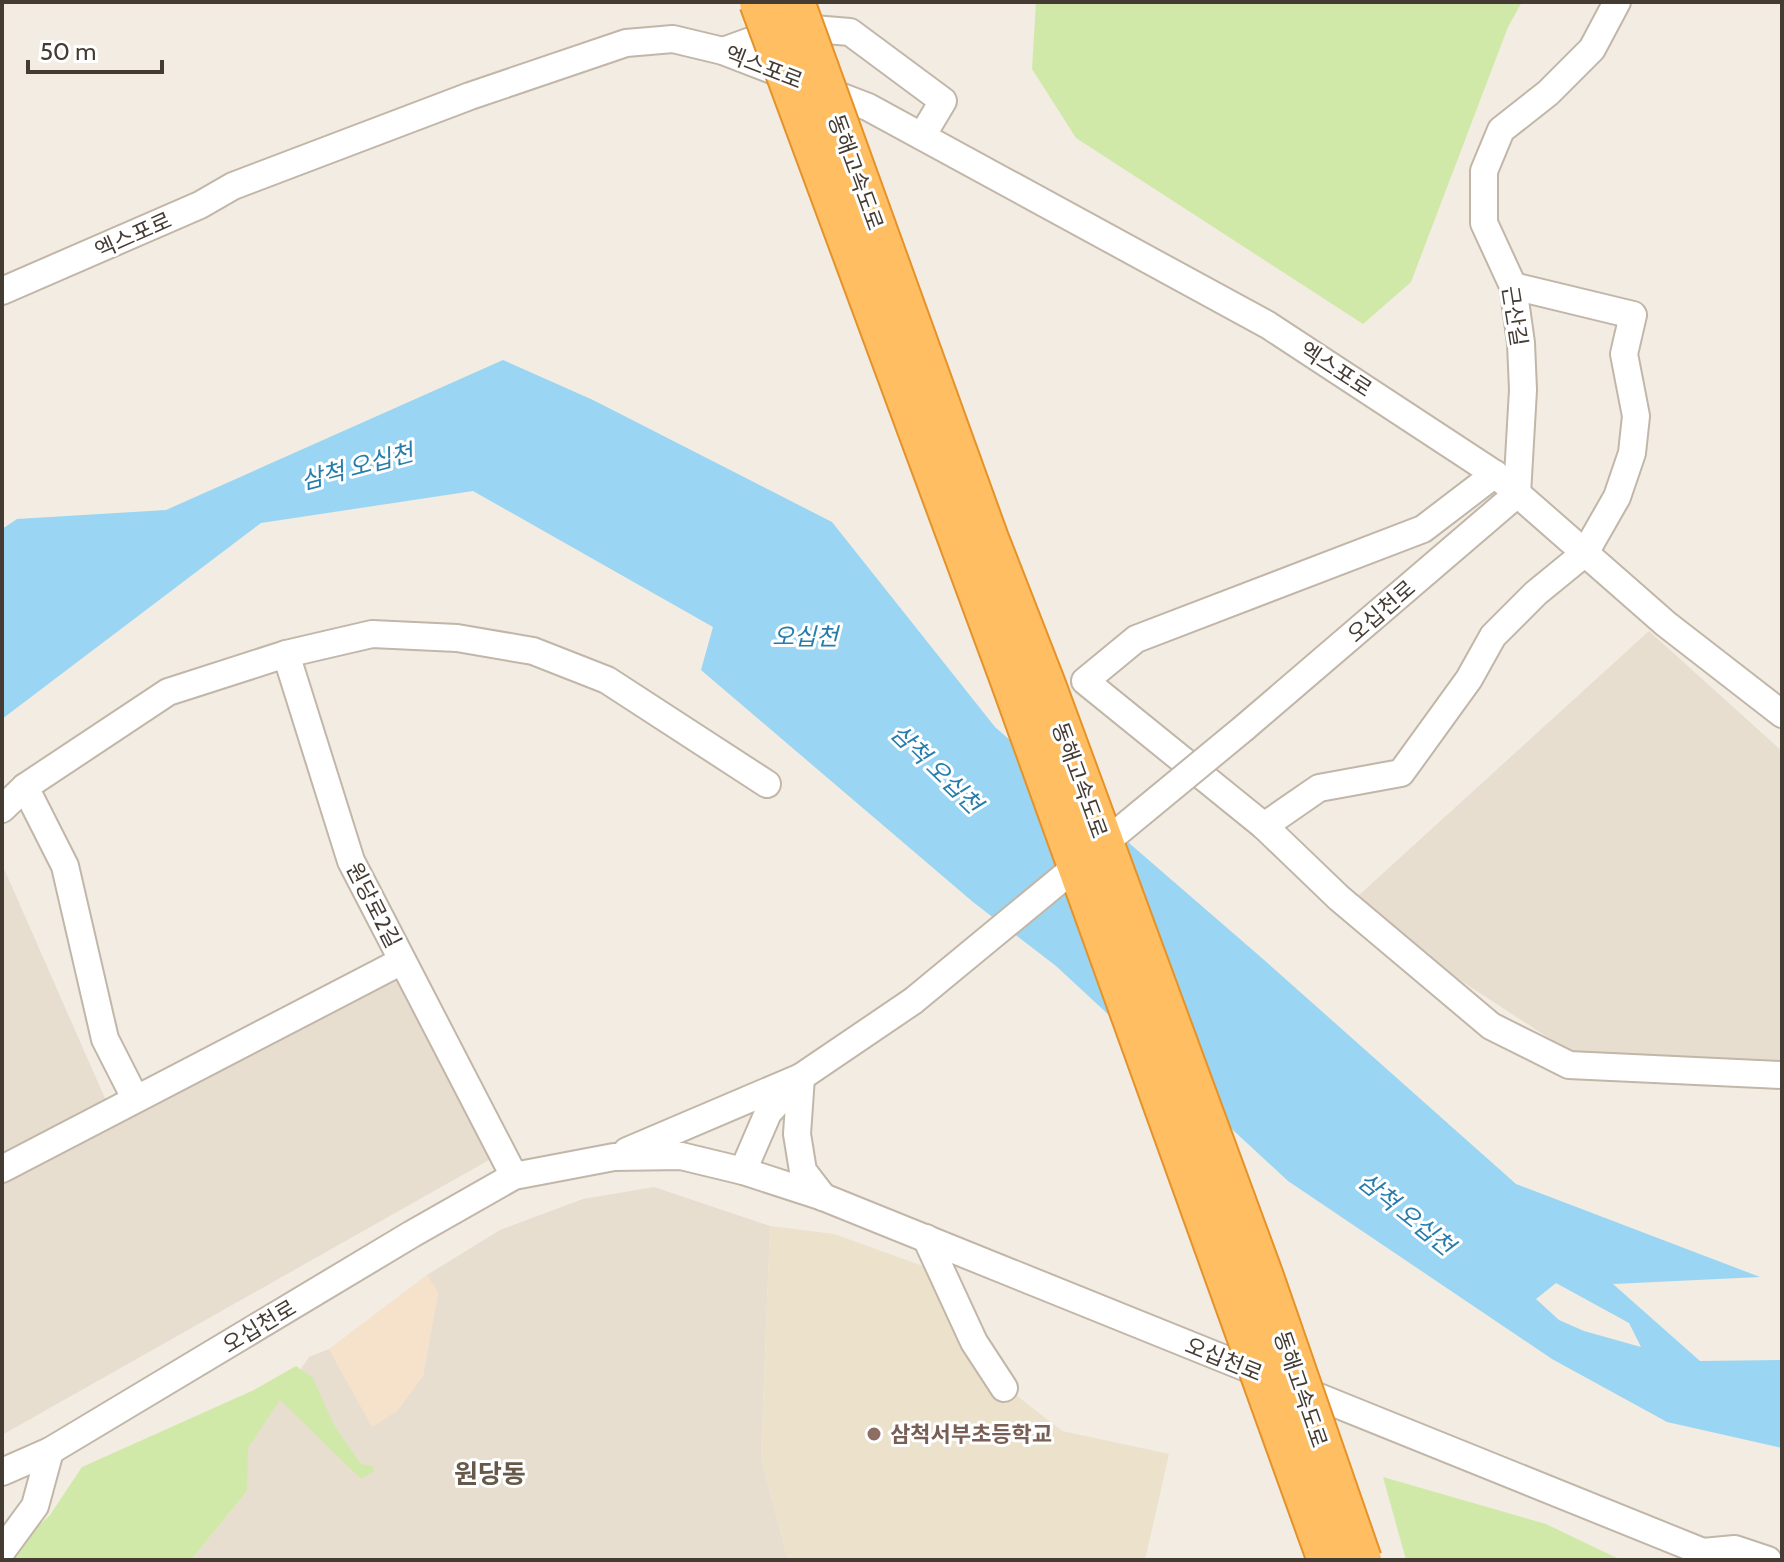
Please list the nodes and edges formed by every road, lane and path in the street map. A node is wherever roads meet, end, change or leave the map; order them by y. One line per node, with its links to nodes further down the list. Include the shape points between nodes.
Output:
1 (760, 2): 32 (highway, 동해고속도로, bridge)
2 (794, 2): 33 (highway, 동해고속도로, bridge, via 1263,1277)
3 (1617, 2): 6 (street, 근산길, via 1592,49 1501,130 1484,171 1484,223)
4 (723, 51): 5 (street, 엑스포로, via 868,107); 5 (street, via 789,27 850,32 943,101); 7 (street, 엑스포로, via 673,39 626,43 233,186)
5 (922, 136): 8 (street, 엑스포로, via 1268,325)
6 (1513, 286): 9 (street, 근산길, via 1523,390); 10 (street, via 1633,315 1624,354 1636,416 1632,453 1617,497)
7 (2, 291)
8 (1495, 474): 9 (street, 엑스포로); 16 (street, via 1423,529 1136,639 1085,681)
9 (1517, 494): 10 (street, 엑스포로); 19 (street, 오십천로, bridge, via 913,1001)
10 (1585, 553): 12 (street, 엑스포로); 16 (street, via 1493,636 1469,679 1401,773 1319,788)
11 (286, 654): 13 (street, via 372,634 457,638 533,651 607,680); 14 (street, via 168,692); 17 (street, 원당로2길, via 351,861)
12 (1780, 712)
13 (767, 784)
14 (25, 787): 15 (street); 20 (street, via 65,866 105,1039)
15 (2, 809)
16 (1264, 826): 18 (street, via 1339,898 1491,1026 1569,1065)
17 (402, 961): 20 (street, 원당로2길); 24 (street)
18 (1782, 1075)
19 (801, 1077): 21 (street); 23 (street, via 768,1113); 25 (street, via 797,1134 803,1171)
20 (135, 1098): 22 (street, 원당로2길)
21 (614, 1157): 23 (street, 오십천로, via 681,1156); 24 (street, 오십천로)
22 (2, 1169)
23 (743, 1171): 25 (street, 오십천로)
24 (514, 1176): 28 (street, 오십천로)
25 (823, 1197): 26 (street, 오십천로)
26 (926, 1238): 27 (street, via 974,1342); 31 (street, 오십천로)
27 (1004, 1388)
28 (50, 1451): 29 (street, 오십천로); 30 (street, via 35,1506)
29 (2, 1472)
30 (2, 1551)
31 (1709, 1556): 34 (street, 오십천로, via 1735,1549)
32 (1328, 1560)
33 (1361, 1560)
34 (1768, 1560)

